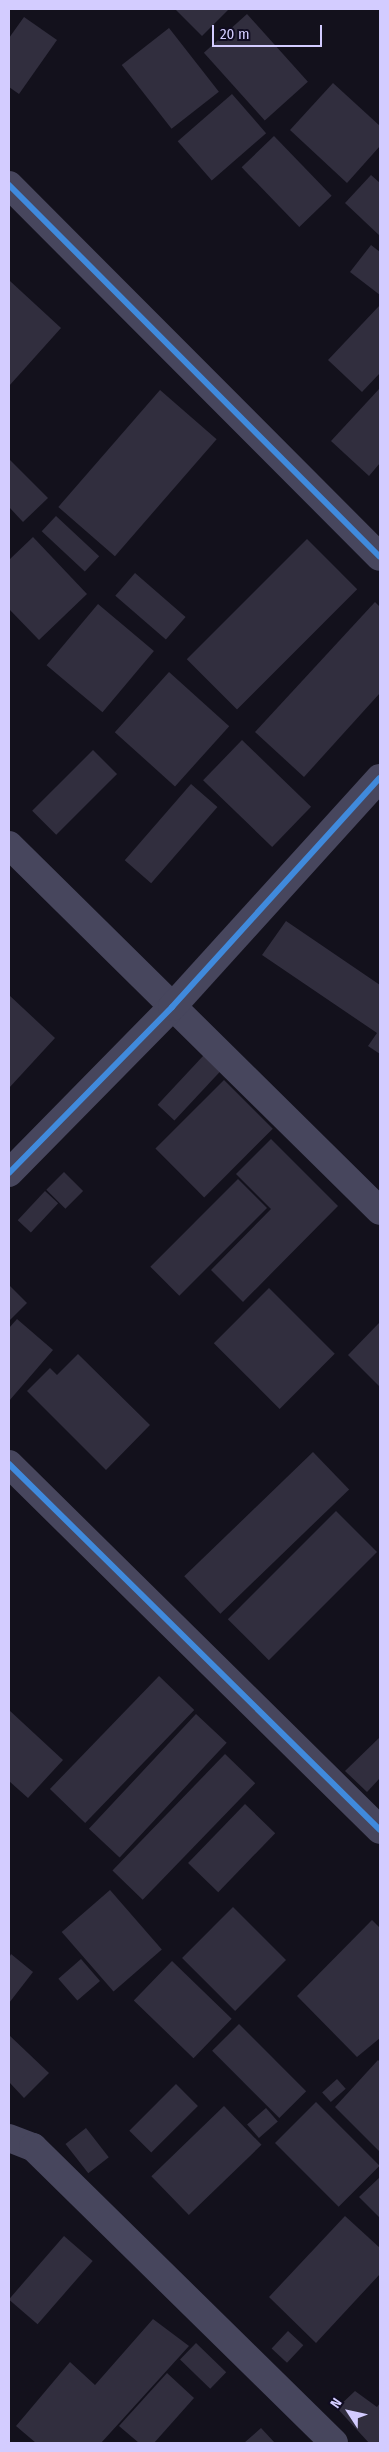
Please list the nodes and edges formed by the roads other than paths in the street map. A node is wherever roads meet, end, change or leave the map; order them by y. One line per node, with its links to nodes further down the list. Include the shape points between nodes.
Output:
1 (9, 185): 2 (street)
2 (380, 557)
3 (380, 778): 5 (street)
4 (9, 845): 5 (street)
5 (172, 1007): 6 (street); 7 (street)
6 (9, 1173)
7 (380, 1211)
8 (9, 1464): 9 (street)
9 (380, 1830)
10 (9, 2138): 11 (street, via 34,2147)
11 (334, 2443)

